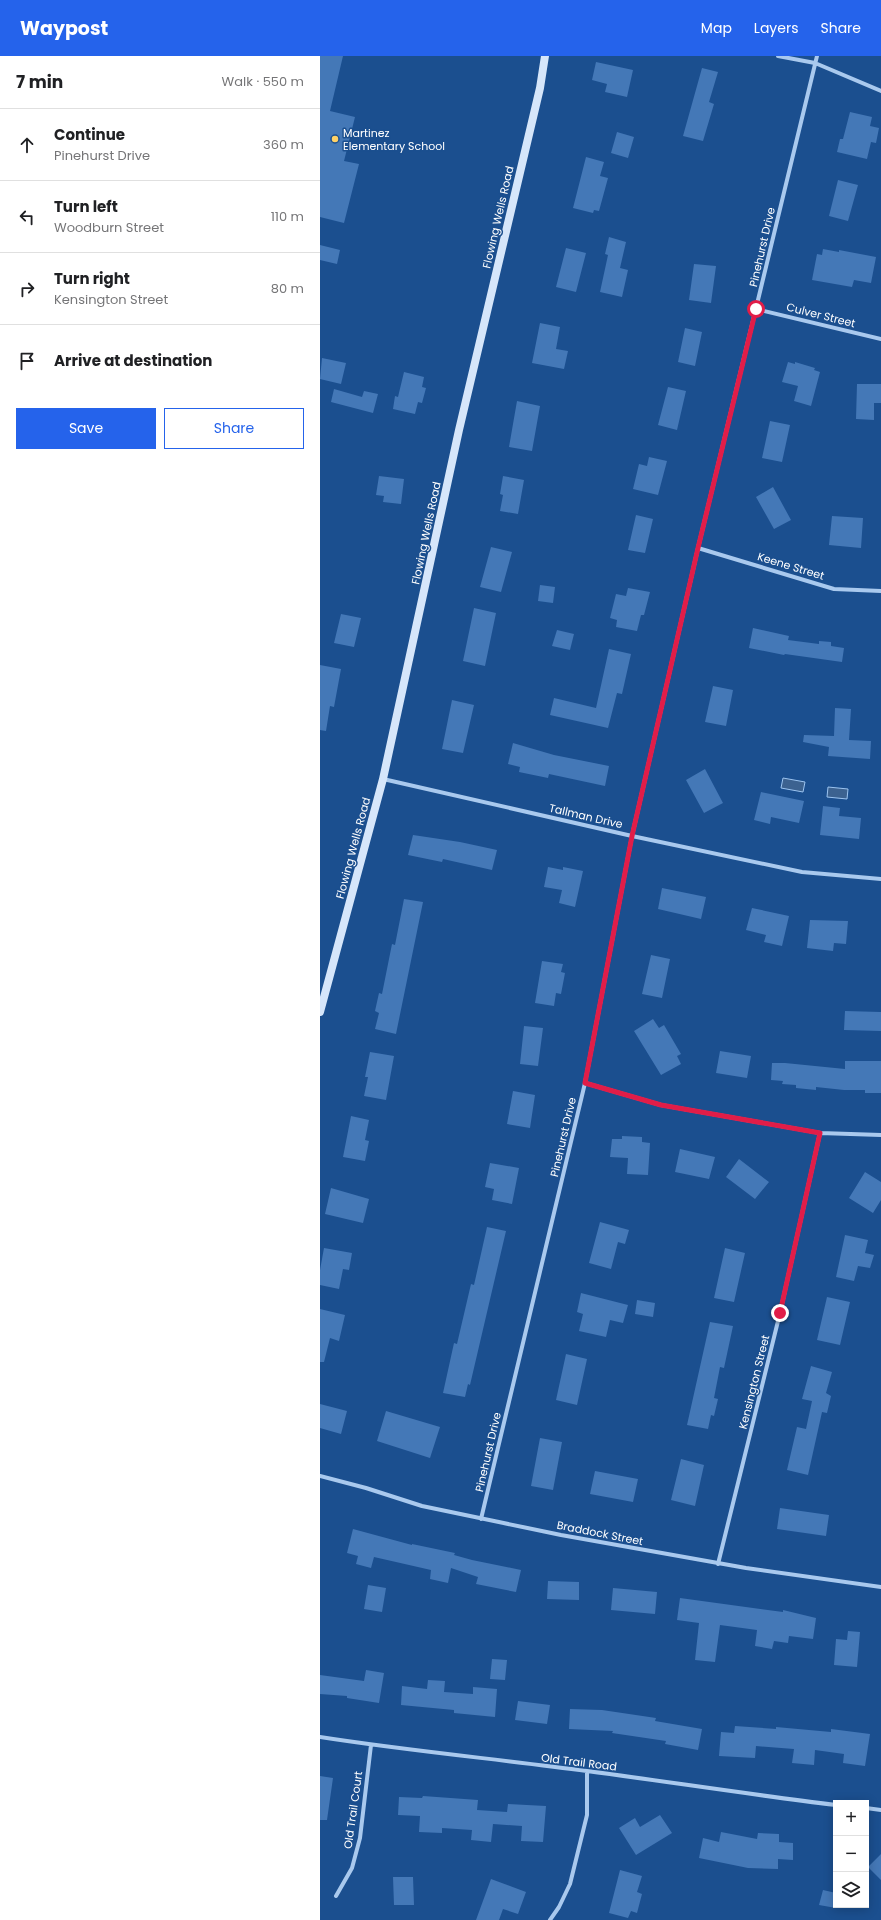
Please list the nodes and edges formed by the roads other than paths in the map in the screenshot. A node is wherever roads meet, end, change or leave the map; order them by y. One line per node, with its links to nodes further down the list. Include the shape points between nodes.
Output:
1 (546, 56): 10 (main road, Flowing Wells Road, via 459,430)
2 (778, 56): 4 (street)
3 (817, 56): 4 (street, Pinehurst Drive)
4 (815, 63): 5 (street); 6 (street, Pinehurst Drive)
5 (881, 91)
6 (756, 309): 7 (street, Culver Street); 8 (street, Pinehurst Drive)
7 (881, 339)
8 (698, 548): 9 (street, Keene Street, via 834,589); 11 (street, Pinehurst Drive)
9 (881, 591)
10 (383, 779): 11 (street, Tallman Drive); 13 (main road, Flowing Wells Road)
11 (632, 836): 12 (street, Tallman Drive, via 802,872); 15 (street, Pinehurst Drive)
12 (881, 879)
13 (321, 1001): 14 (main road, Flowing Wells Road)
14 (320, 1012)
15 (585, 1083): 16 (street, via 661,1105); 19 (street, Pinehurst Drive)
16 (820, 1133): 17 (street); 20 (street, Kensington Street, via 780,1313)
17 (881, 1135)
18 (320, 1476): 19 (street, Braddock Street, via 422,1506)
19 (481, 1519): 20 (street, Braddock Street)
20 (718, 1564): 21 (street, Braddock Street)
21 (881, 1587)
22 (320, 1737): 23 (street, Old Trail Road)
23 (371, 1745): 24 (street, Old Trail Road); 28 (street, Old Trail Court, via 360,1838 352,1868)
24 (587, 1771): 25 (street, Old Trail Road); 29 (street, via 587,1815 574,1868 559,1908)
25 (833, 1805)
26 (869, 1808): 27 (street)
27 (881, 1810)
28 (336, 1896)
29 (550, 1920)

